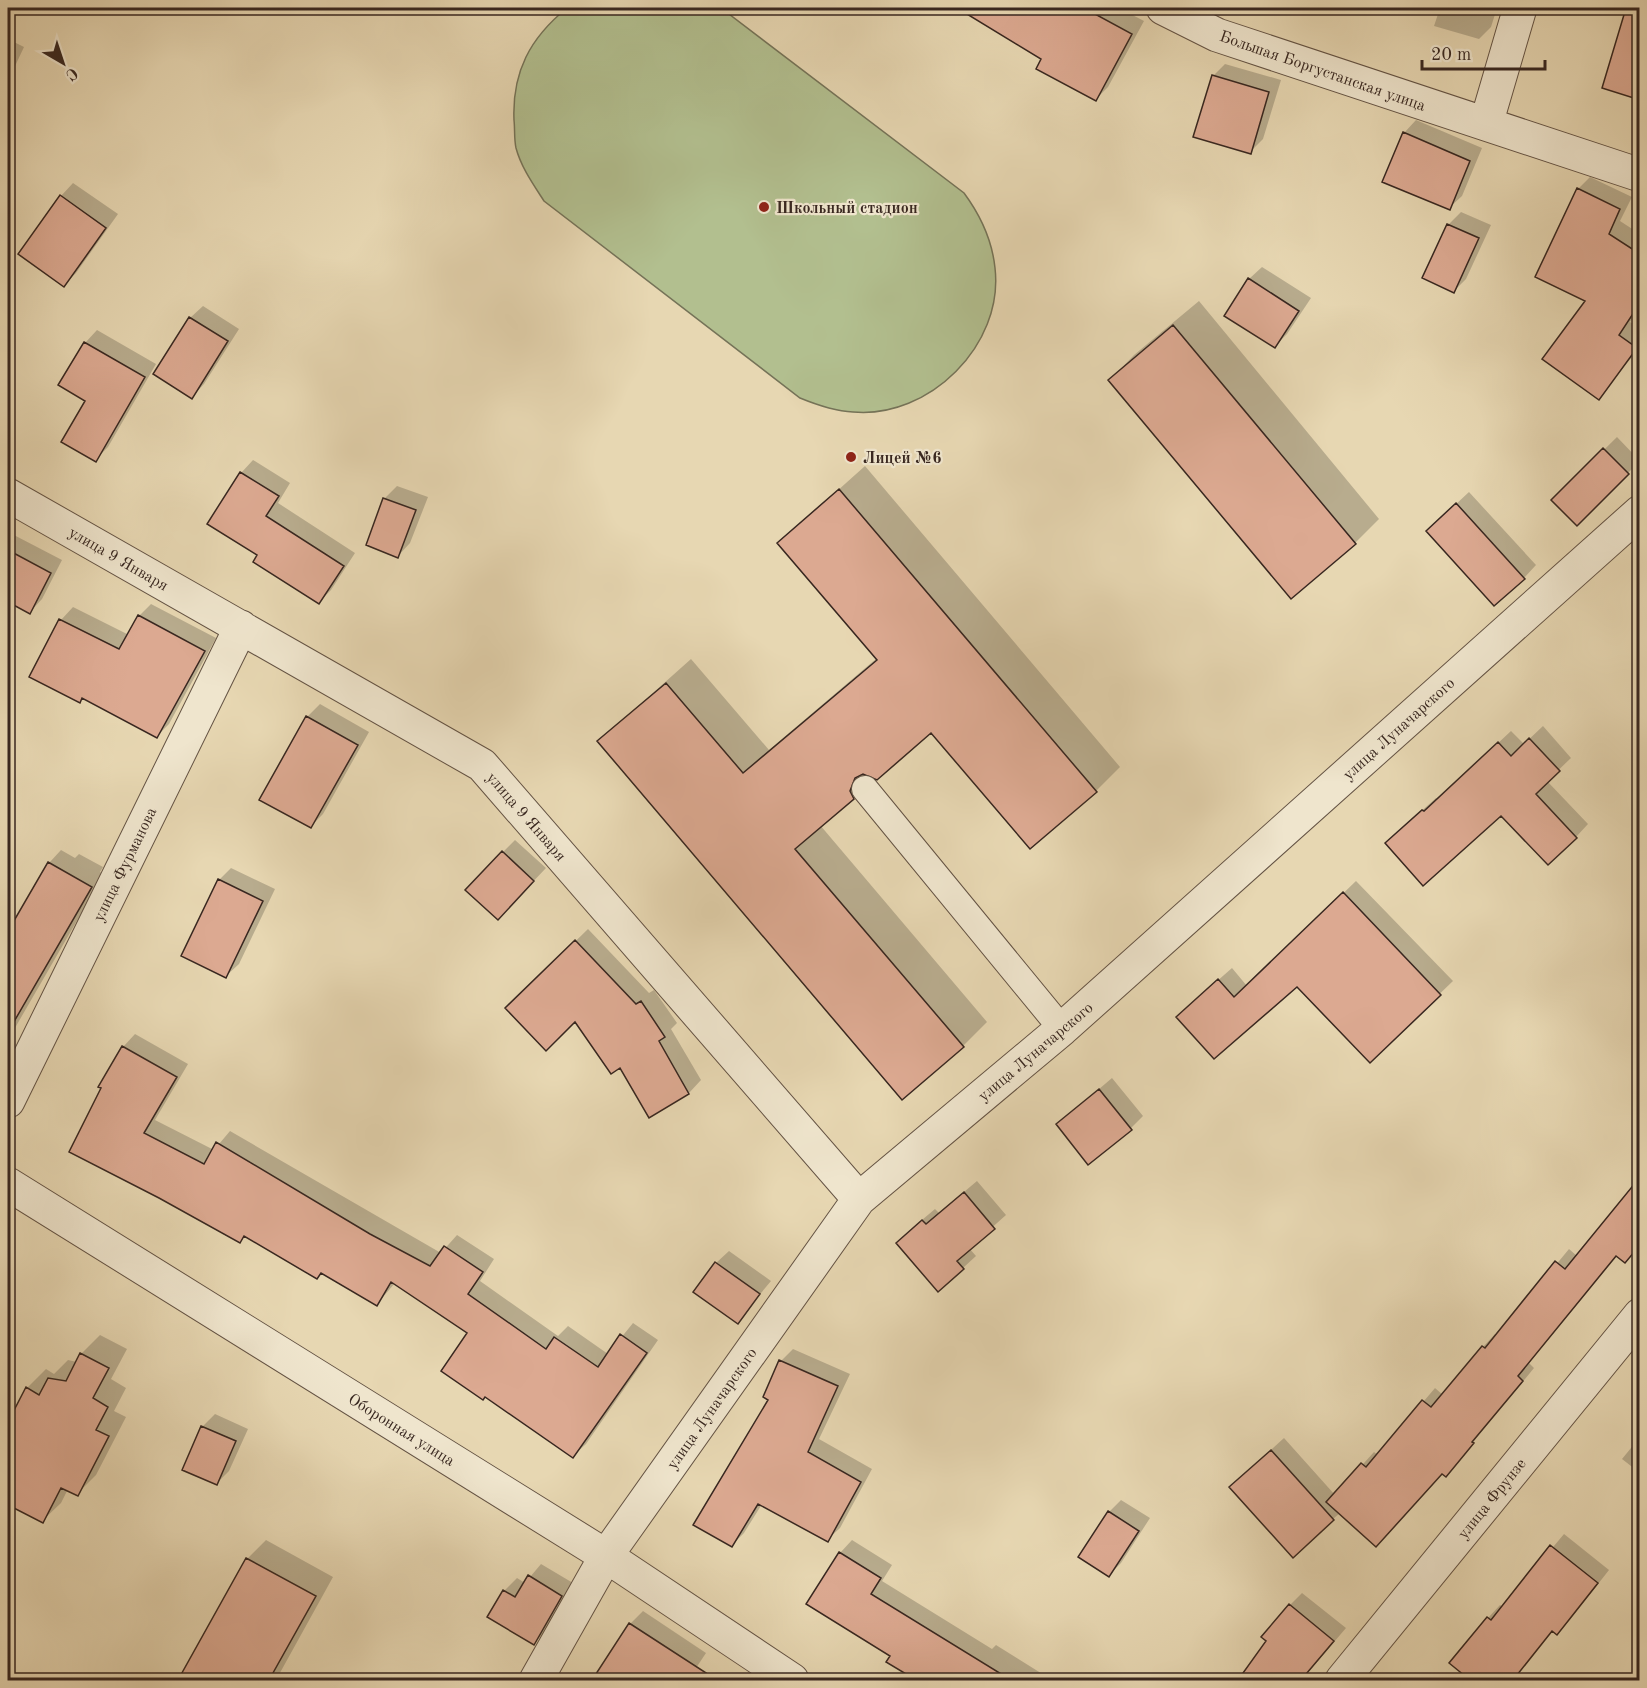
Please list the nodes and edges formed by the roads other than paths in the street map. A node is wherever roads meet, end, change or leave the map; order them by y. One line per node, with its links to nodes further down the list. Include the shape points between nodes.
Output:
1 (1163, 8): 3 (street, Большая Боргустанская улица, via 1217,35)
2 (1520, 8): 3 (street)
3 (1486, 124): 4 (street, Большая Боргустанская улица)
4 (1640, 175)
5 (8, 495): 7 (street, улица 9 Января)
6 (1640, 512): 9 (street, улица Луначарского)
7 (240, 627): 10 (street, улица Фурманова); 12 (street, улица 9 Января, via 482,765)
8 (866, 789): 9 (lane)
9 (1062, 1029): 12 (street, улица Луначарского)
10 (8, 1101)
11 (8, 1184): 14 (street, Оборонная улица)
12 (859, 1199): 14 (street, улица Луначарского)
13 (1640, 1315): 17 (street, улица Фрунзе)
14 (606, 1556): 15 (street, улица Луначарского); 16 (street, Оборонная улица)
15 (536, 1680)
16 (792, 1680)
17 (1342, 1680)

